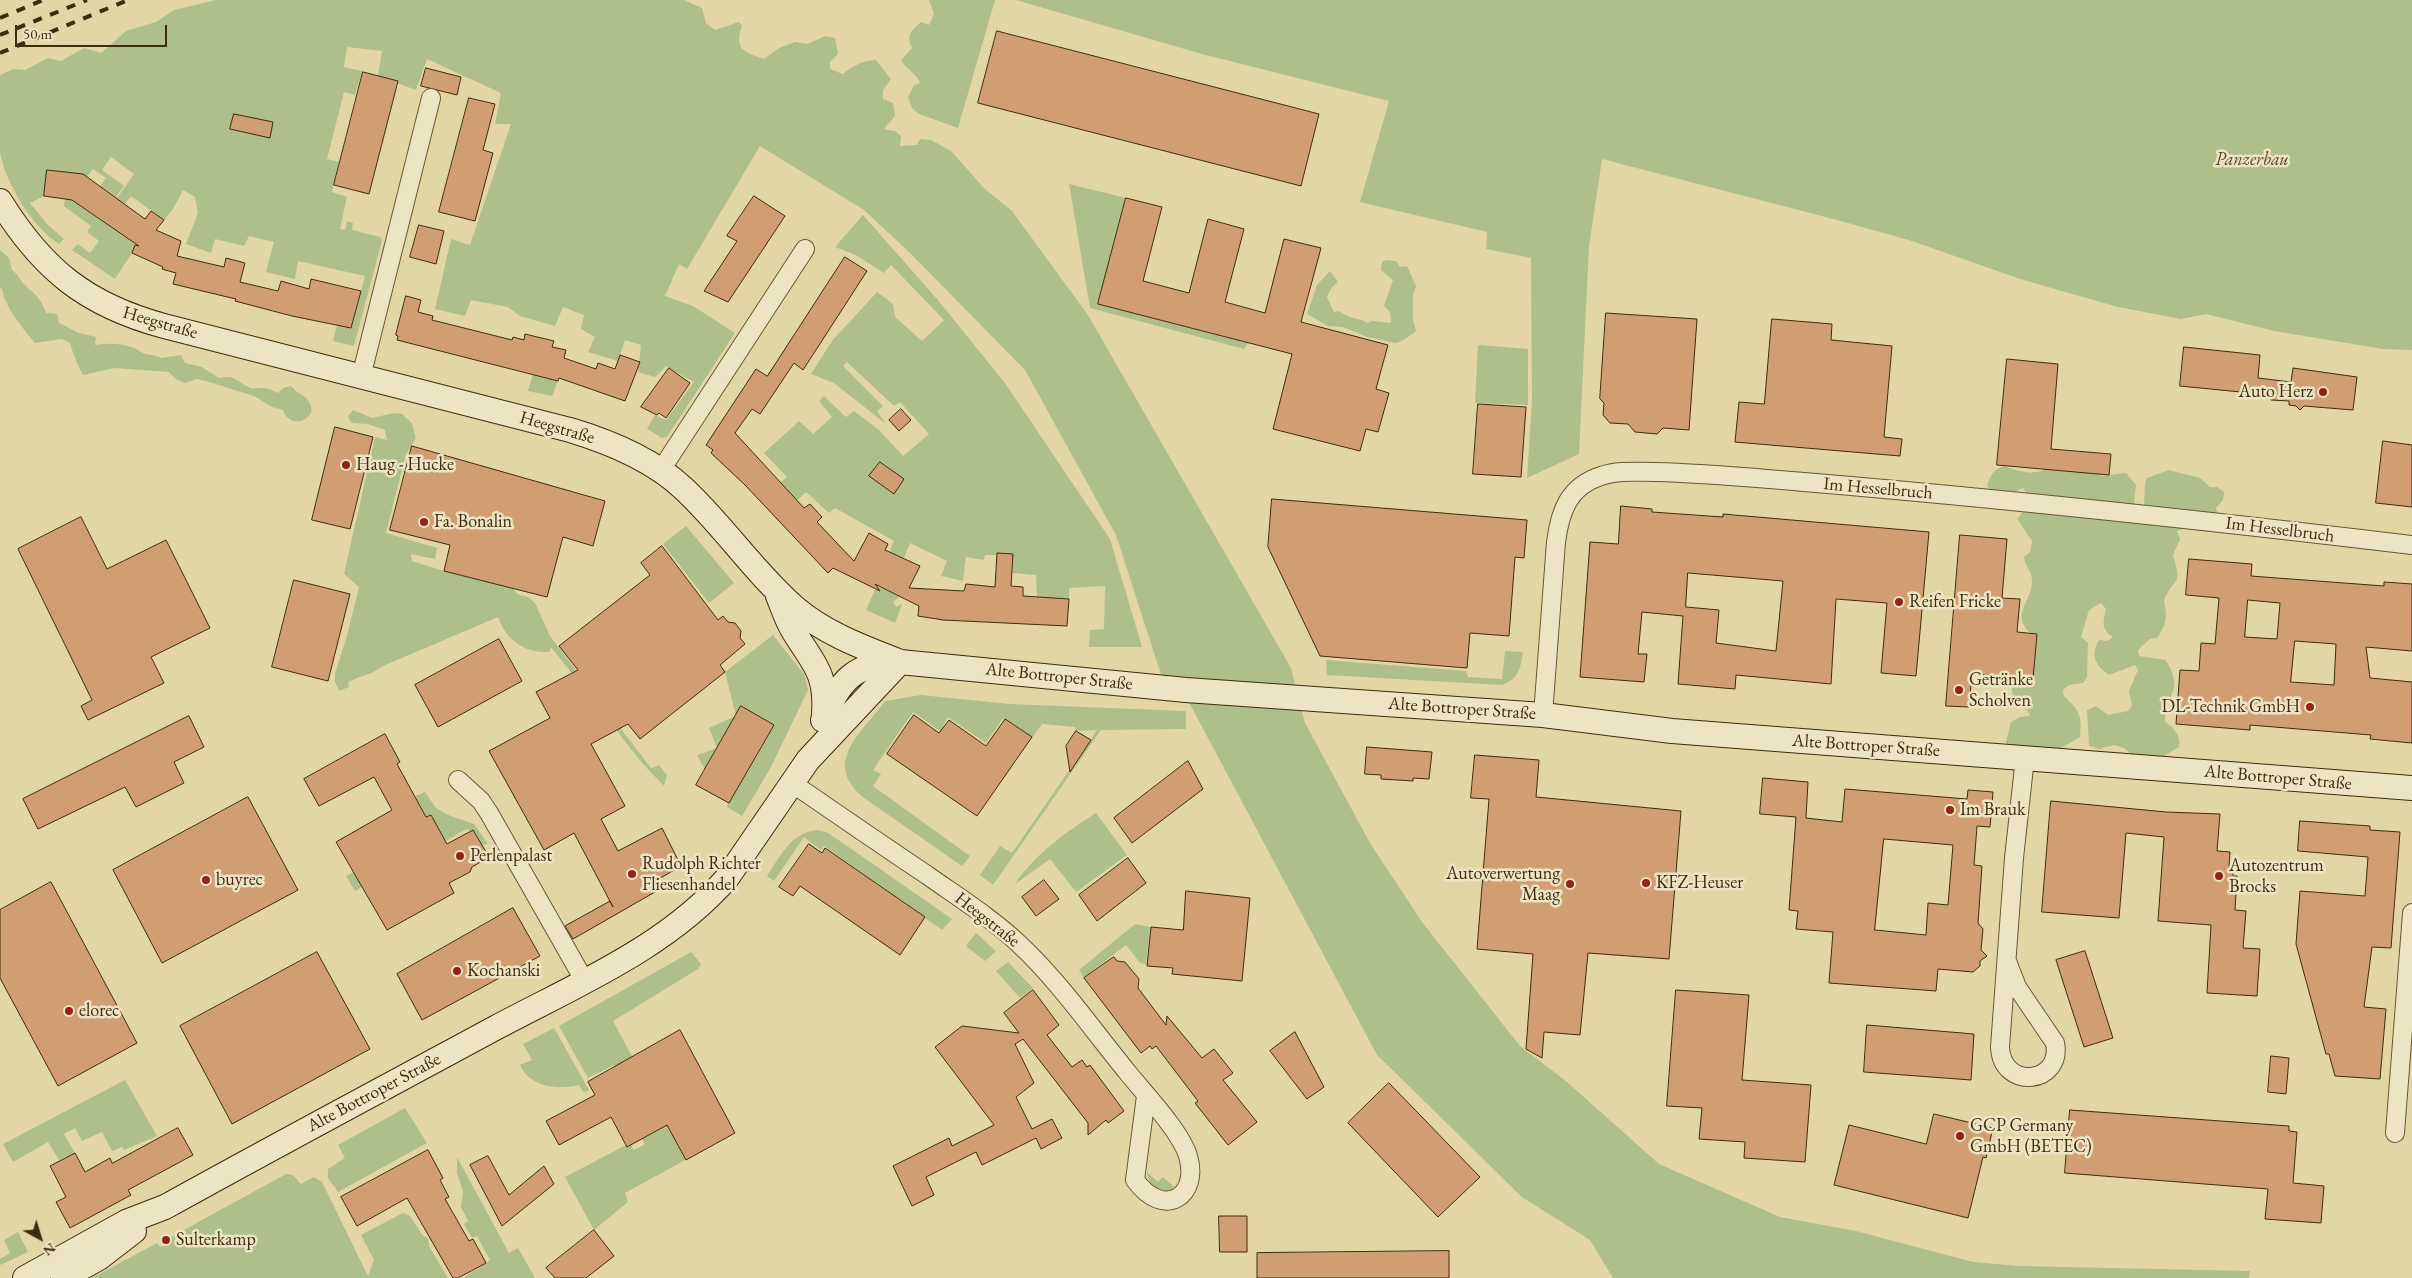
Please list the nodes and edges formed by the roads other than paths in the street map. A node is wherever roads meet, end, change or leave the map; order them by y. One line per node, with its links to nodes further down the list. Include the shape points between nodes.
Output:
1 (431, 98): 4 (street)
2 (0, 201): 4 (street, Heegstraße, via 45,262 69,283 107,307 146,321)
3 (804, 249): 5 (street)
4 (361, 377): 5 (street, Heegstraße, via 579,433 621,449)
5 (661, 470): 7 (street, Heegstraße, via 693,497)
6 (2412, 545): 9 (street, Im Hesselbruch, via 1842,485 1705,473 1611,473 1591,479 1576,489 1560,516)
7 (775, 588): 8 (street, Heegstraße, via 820,626); 10 (street, Heegstraße, via 793,631 819,670 824,695)
8 (900, 662): 9 (street, Alte Bottroper Straße, via 1186,690); 10 (street, Alte Bottroper Straße, via 870,666 848,676 837,690); 12 (street, Alte Bottroper Straße)
9 (1543, 715): 11 (street, Alte Bottroper Straße, via 1672,731)
10 (823, 720): 12 (street, Heegstraße)
11 (2025, 758): 15 (street, Alte Bottroper Straße); 17 (street)
12 (808, 760): 14 (street, Alte Bottroper Straße)
13 (458, 780): 18 (street, via 489,813)
14 (792, 783): 18 (street, Alte Bottroper Straße, via 736,866 712,895 661,935); 19 (street, Heegstraße, via 997,924 1047,973)
15 (2412, 788)
16 (2412, 913): 20 (street)
17 (2007, 961): 17 (street, via 2001,1056 2012,1072 2033,1078 2052,1064 2055,1043 2017,987)
18 (584, 980): 21 (street, Alte Bottroper Straße)
19 (1146, 1096): 19 (street, Heegstraße, via 1182,1142 1188,1155 1187,1185 1180,1196 1172,1200 1162,1202 1152,1198 1135,1180)
20 (2394, 1133)
21 (165, 1206): 22 (street, Alte Bottroper Straße, via 126,1222); 23 (street, Alte Bottroper Straße, via 99,1258)
22 (25, 1278)
23 (64, 1278)

